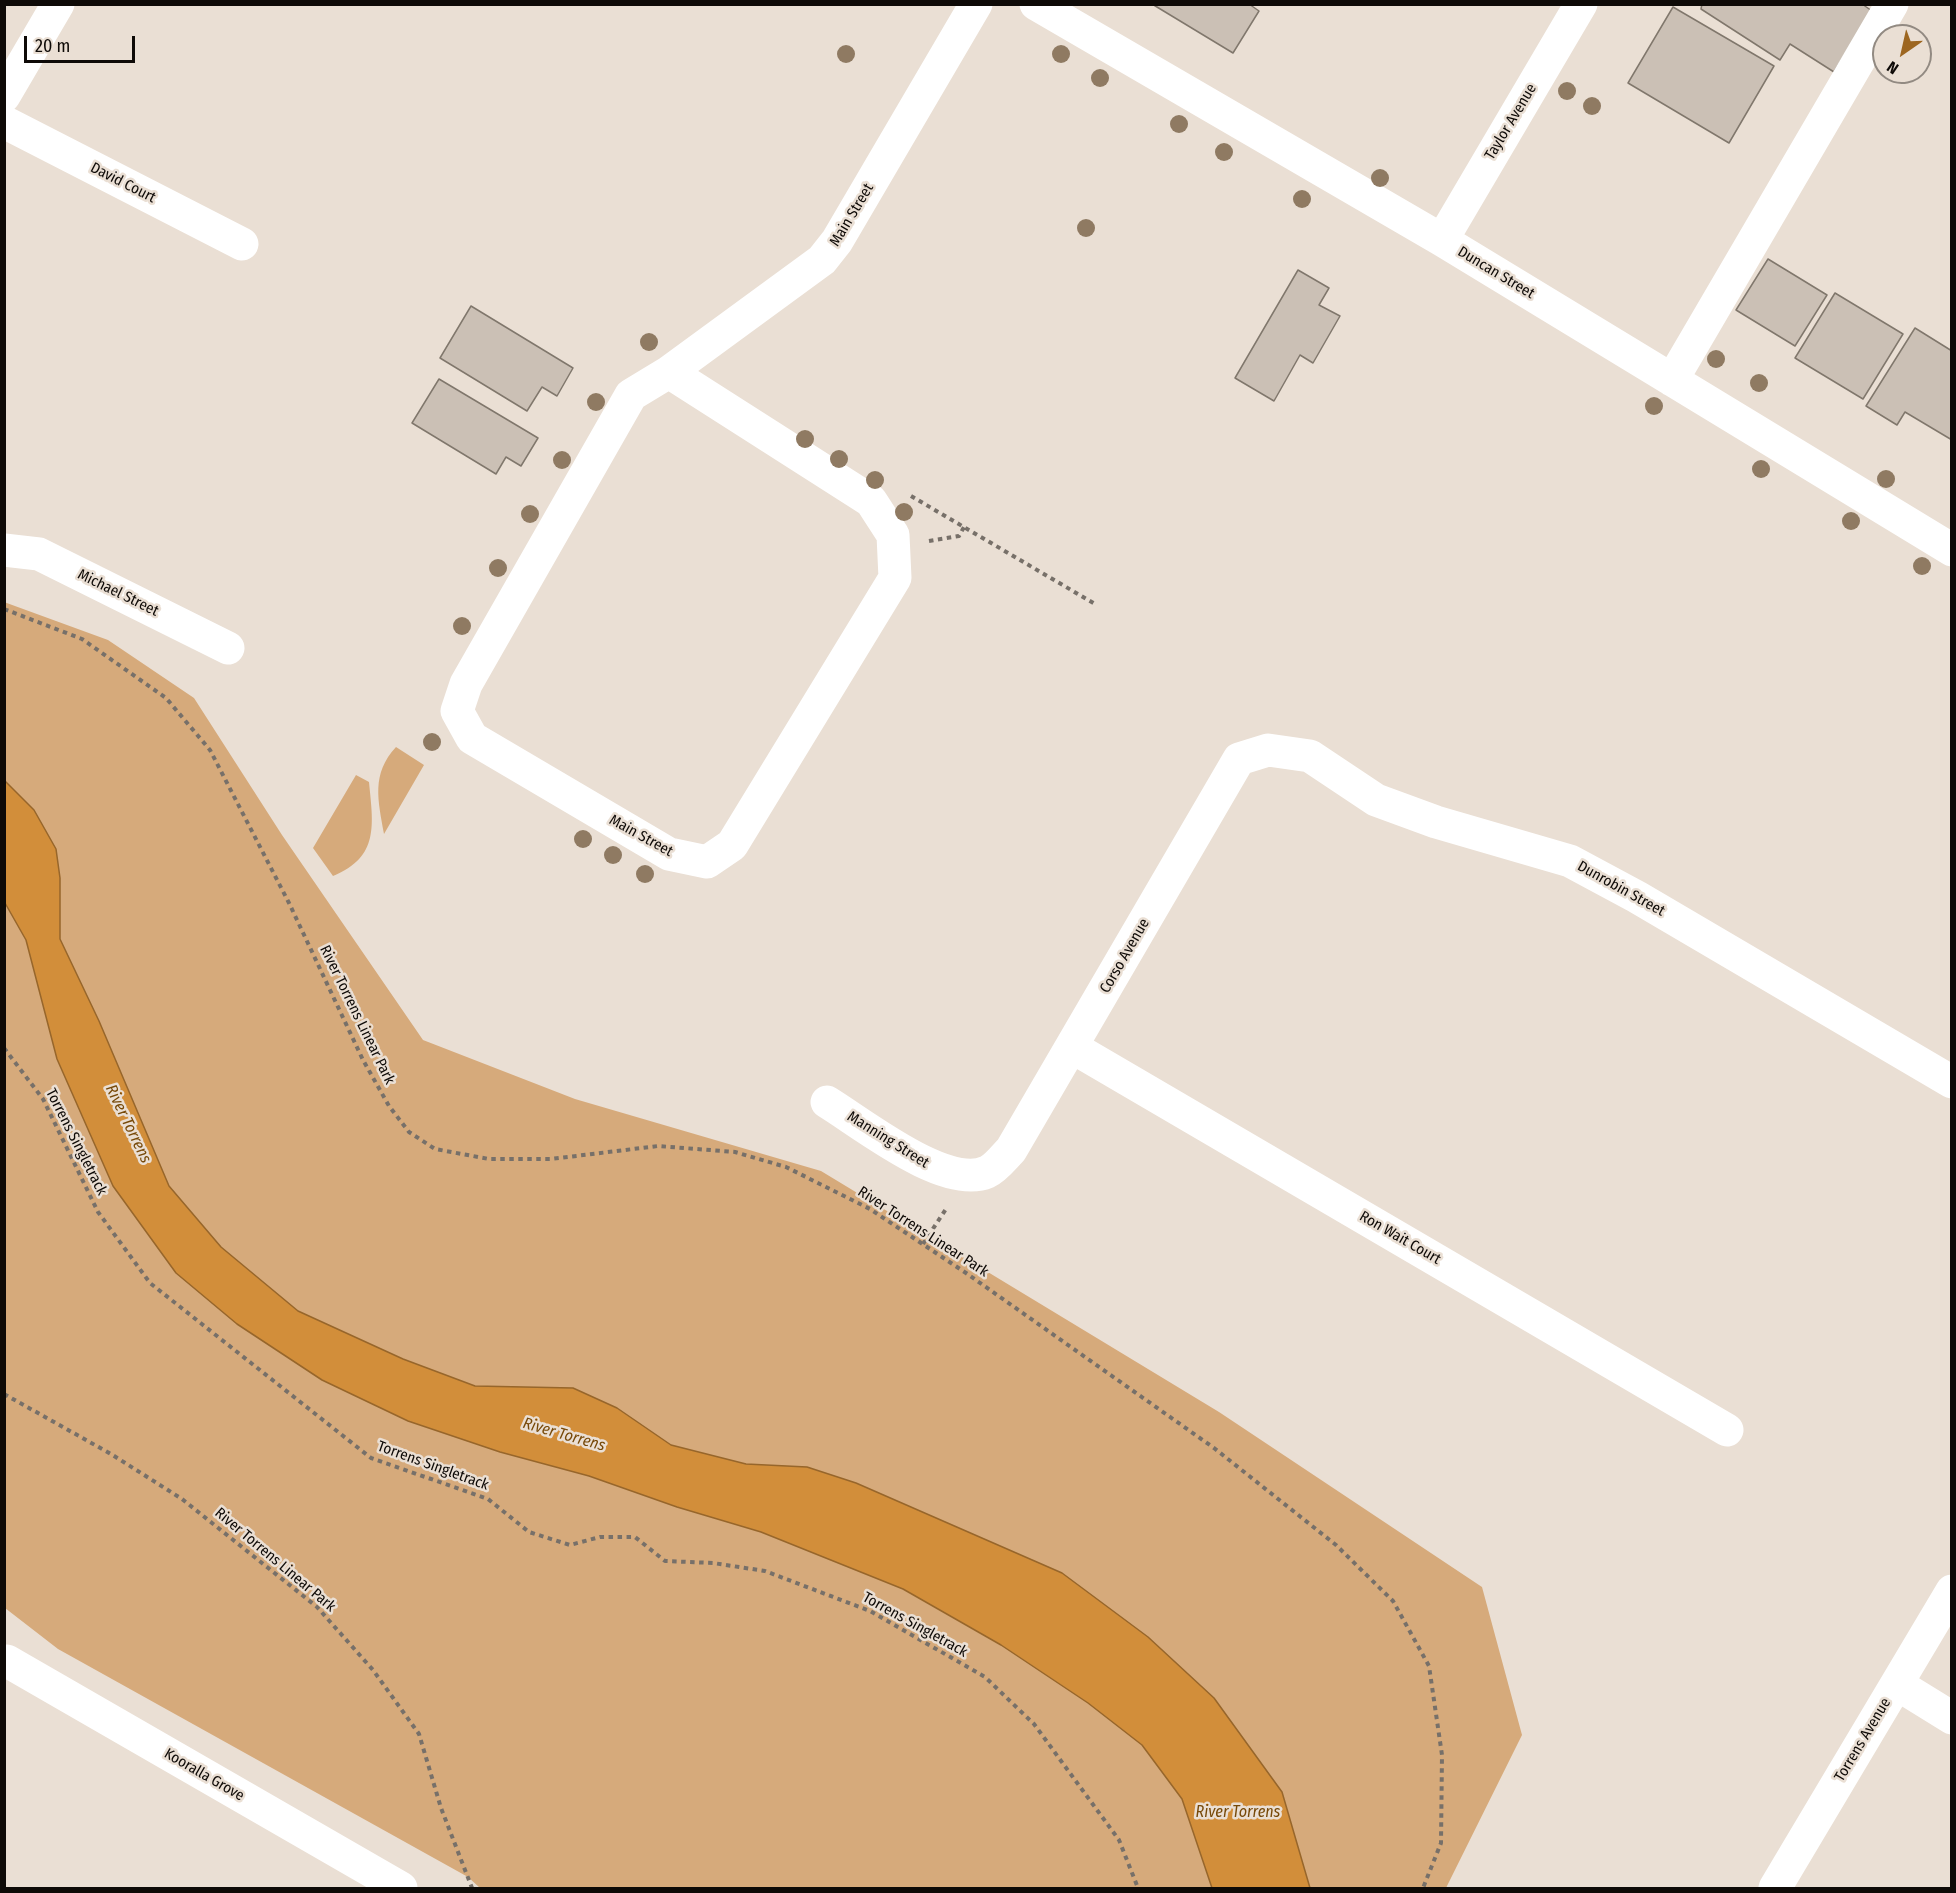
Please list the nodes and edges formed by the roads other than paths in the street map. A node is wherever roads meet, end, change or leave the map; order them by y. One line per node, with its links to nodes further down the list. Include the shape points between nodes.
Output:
1 (58, 4): 6 (street)
2 (976, 4): 10 (street, Main Street, via 830,251 810,271)
3 (1036, 4): 8 (street, Duncan Street)
4 (1581, 4): 8 (street, Taylor Avenue)
5 (1892, 4): 11 (street)
6 (4, 96)
7 (4, 122): 9 (street, David Court)
8 (1442, 240): 11 (street, Duncan Street)
9 (242, 244)
10 (669, 372): 10 (street, Main Street, via 871,501 893,534 895,578 732,845 706,862 669,854 472,738 458,711 466,684 631,395)
11 (1672, 380): 12 (street, Duncan Street)
12 (1952, 549)
13 (4, 550): 14 (street, Michael Street, via 39,554)
14 (228, 648)
15 (1268, 750): 16 (street, Corso Avenue, via 1239,759); 17 (street, Dunrobin Street, via 1310,756 1376,800 1426,819 1570,861)
16 (1072, 1047): 19 (street, Corso Avenue, via 1011,1150); 20 (street, Ron Wait Court)
17 (1952, 1082)
18 (827, 1102): 19 (street, Manning Street, via 932,1168 965,1176)
19 (988, 1172)
20 (1727, 1430)
21 (1952, 1591): 23 (street, Torrens Avenue)
22 (7, 1661): 25 (street, Kooralla Grove)
23 (1897, 1684): 24 (street); 26 (street, Torrens Avenue)
24 (1952, 1718)
25 (401, 1888)
26 (1775, 1888)

